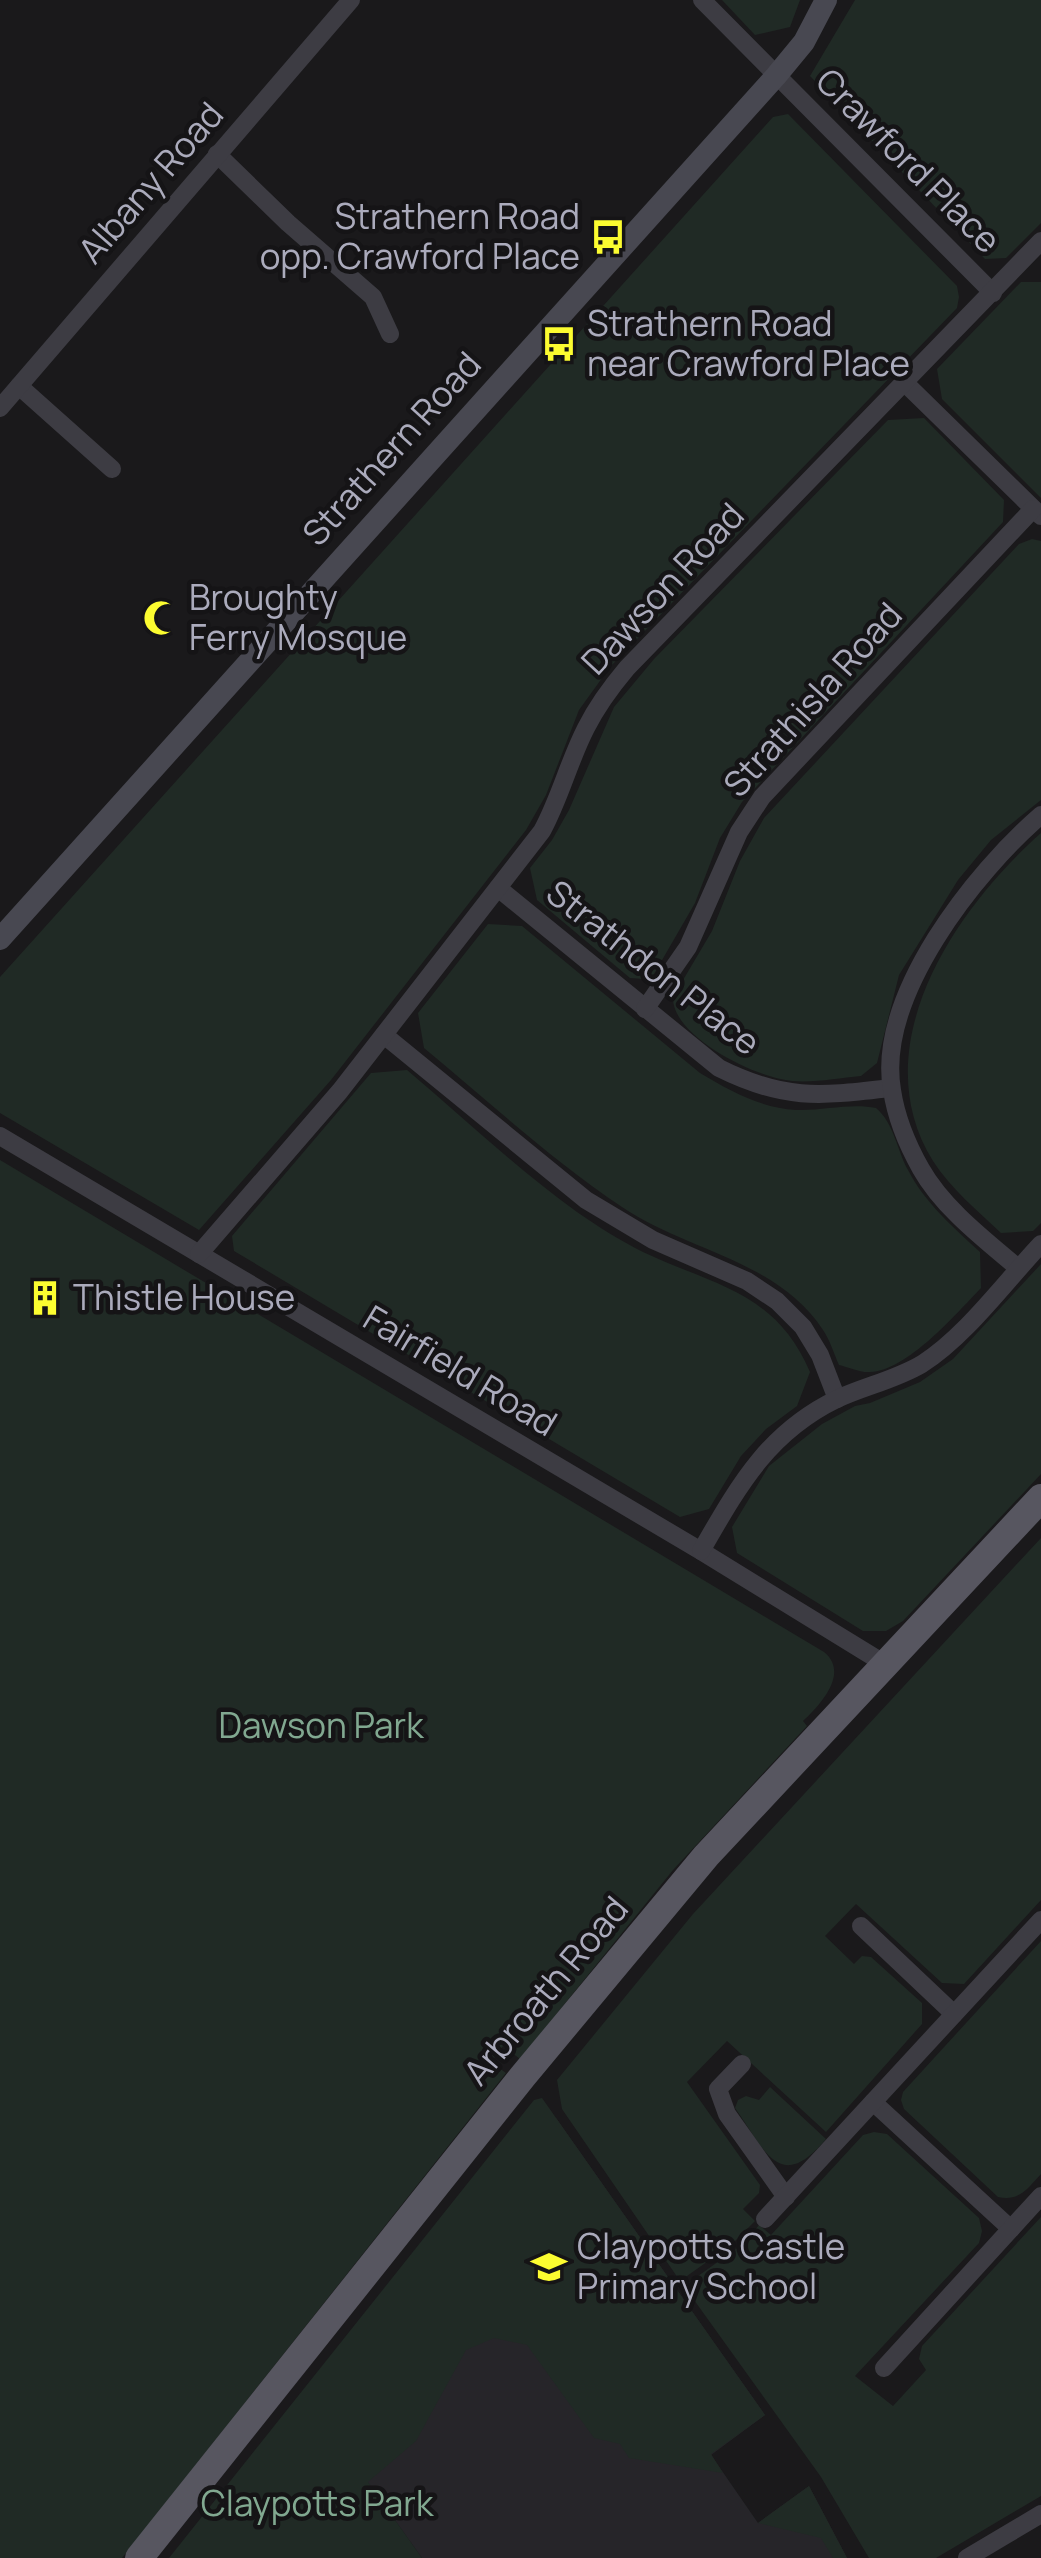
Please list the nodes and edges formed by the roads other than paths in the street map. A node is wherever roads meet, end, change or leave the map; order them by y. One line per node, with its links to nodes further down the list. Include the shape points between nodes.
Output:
1 (351, 0): 5 (street, Albany Road)
2 (702, 0): 4 (street, Crawford Place)
3 (826, 0): 4 (street, Strathern Road)
4 (776, 76): 7 (street, Crawford Place); 16 (street, Strathern Road)
5 (218, 154): 8 (street, via 373,296); 10 (street, Albany Road)
6 (1040, 245): 7 (street, Dawson Road)
7 (993, 292): 9 (street, Dawson Road)
8 (390, 334)
9 (905, 383): 13 (street); 15 (street, Dawson Road, via 602,699 542,831)
10 (19, 386): 11 (street, Albany Road); 12 (street)
11 (0, 408)
12 (112, 469)
13 (1037, 513): 17 (street, Strathisla Road, via 762,797 739,832 688,947)
14 (1041, 815): 19 (street, via 994,858 926,959 904,1001)
15 (498, 888): 17 (street, Strathdon Place); 18 (street, Dawson Road)
16 (0, 939)
17 (645, 1009): 19 (street, Strathdon Place, via 718,1068 750,1084 823,1096)
18 (384, 1035): 22 (street, Dawson Road); 24 (street, via 586,1200 778,1301 820,1355)
19 (891, 1088): 23 (street, via 922,1172)
20 (0, 1136): 22 (street, Fairfield Road)
21 (1041, 1244): 23 (street)
22 (200, 1254): 26 (street, Fairfield Road)
23 (1018, 1268): 24 (street, via 923,1363)
24 (837, 1399): 26 (street, via 772,1443)
25 (1041, 1498): 27 (main road, Arbroath Road)
26 (701, 1551): 27 (street, Fairfield Road)
27 (885, 1664): 39 (main road, Arbroath Road, via 694,1870)
28 (1041, 1920): 30 (street)
29 (861, 1926): 30 (street)
30 (954, 2014): 32 (street)
31 (742, 2064): 34 (street, via 718,2089 727,2114)
32 (873, 2102): 34 (street); 36 (street)
33 (1041, 2196): 36 (street)
34 (786, 2197): 35 (street)
35 (766, 2219)
36 (1012, 2229): 37 (street)
37 (884, 2368)
38 (1041, 2514): 40 (street)
39 (140, 2558)
40 (967, 2558)

